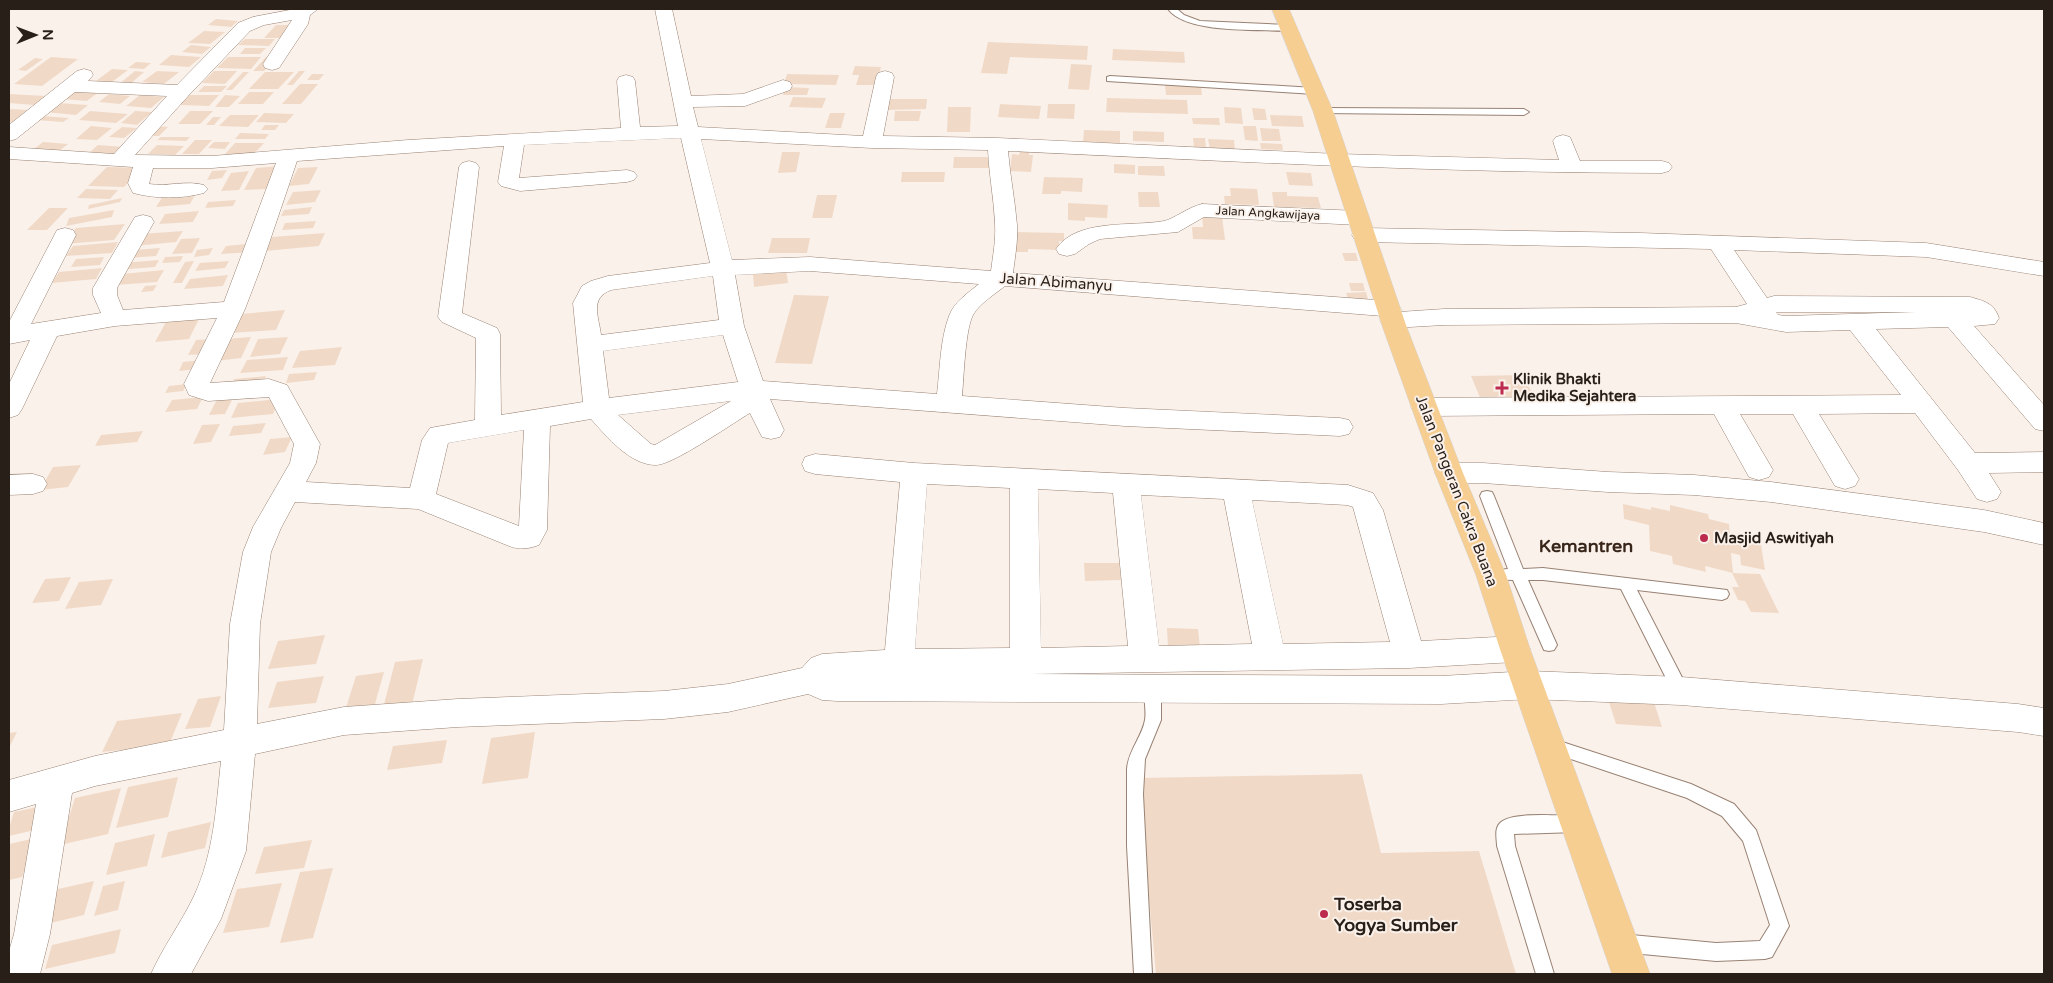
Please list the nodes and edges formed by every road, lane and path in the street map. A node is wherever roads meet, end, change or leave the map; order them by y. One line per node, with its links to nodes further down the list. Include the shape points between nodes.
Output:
1 (663, 9): 12 (street)
2 (1172, 9): 4 (lane, via 1181,18 1199,24)
3 (304, 11): 5 (street, via 300,24); 10 (street, via 248,24)
4 (1284, 18): 11 (main road, Jalan Pangeran Cakra Buana)
5 (272, 64)
6 (885, 77): 19 (street)
7 (1110, 79): 11 (lane)
8 (626, 81): 15 (street)
9 (783, 86): 12 (street, via 745,100)
10 (182, 91): 16 (street, via 77,80); 24 (street)
11 (1319, 101): 13 (lane); 23 (main road, Jalan Pangeran Cakra Buana)
12 (683, 102): 14 (street)
13 (1524, 112)
14 (689, 132): 15 (street); 19 (street); 36 (street)
15 (631, 133): 17 (street)
16 (9, 135)
17 (515, 140): 22 (street); 29 (street, via 510,184)
18 (1563, 141): 27 (street)
19 (872, 142): 20 (street)
20 (998, 144): 23 (street); 38 (street, via 1006,224)
21 (9, 153): 24 (street)
22 (289, 155): 25 (street, via 212,162); 39 (street)
23 (1338, 160): 27 (street); 32 (main road, Jalan Pangeran Cakra Buana)
24 (119, 161): 25 (street)
25 (146, 162): 30 (street, via 138,183 140,189 159,192)
26 (469, 167): 59 (street, via 450,317 488,334)
27 (1572, 167): 28 (street)
28 (1662, 167)
29 (628, 176)
30 (197, 189)
31 (143, 222): 43 (street, via 105,288)
32 (1360, 226): 34 (street, Jalan Angkawijaya); 35 (street, Jalan Angkawijaya, via 1202,210 1178,225 1097,233); 41 (main road, Jalan Pangeran Cakra Buana)
33 (65, 235): 47 (street)
34 (1718, 243): 37 (street, Jalan Angkawijaya, via 1926,250); 42 (street)
35 (1067, 249)
36 (723, 268): 38 (street, Jalan Abimanyu, via 810,264); 45 (street); 48 (street, Jalan Abimanyu, via 595,287 587,293 584,303)
37 (2044, 269)
38 (1001, 278): 41 (street, Jalan Abimanyu); 50 (street, via 969,304 961,315)
39 (233, 309): 43 (street); 72 (street, via 197,384 198,390 269,388 278,391 307,444 303,463)
40 (1949, 312): 42 (street, via 1774,304); 44 (street); 58 (street)
41 (1391, 314): 42 (street, Jalan Abimanyu, via 1444,317); 54 (main road, Jalan Pangeran Cakra Buana)
42 (1766, 314): 44 (street, via 1786,324)
43 (115, 318): 46 (street)
44 (1857, 322): 52 (street)
45 (732, 326): 48 (street); 49 (street)
46 (48, 329): 47 (street); 55 (street)
47 (11, 335)
48 (590, 345): 56 (street, Jalan Abimanyu)
49 (755, 393): 50 (street); 56 (street); 56 (street, via 656,455 643,452); 61 (street)
50 (949, 403): 60 (street, via 1125,417)
51 (1800, 404): 52 (street); 53 (street); 69 (street)
52 (1921, 404): 63 (street)
53 (1722, 405): 54 (street); 65 (street)
54 (1424, 406): 67 (main road, Jalan Pangeran Cakra Buana)
55 (9, 409)
56 (597, 409): 57 (street)
57 (537, 420): 59 (street); 75 (street, via 533,530 529,537 519,538)
58 (2044, 422)
59 (488, 427): 75 (street, via 439,435)
60 (1340, 427)
61 (771, 430)
62 (2044, 462): 63 (street)
63 (1968, 463): 73 (street)
64 (815, 464): 66 (street)
65 (1759, 470)
66 (914, 472): 68 (street); 87 (street)
67 (1449, 472): 76 (street, via 1771,492 1984,521); 78 (main road, Jalan Pangeran Cakra Buana)
68 (1024, 479): 70 (street); 86 (street)
69 (1846, 479)
70 (1126, 484): 71 (street); 85 (street)
71 (1236, 489): 83 (street, via 1348,495 1363,500 1369,510); 84 (street)
72 (287, 491): 75 (street); 93 (street, via 257,552 245,624)
73 (1987, 492)
74 (1487, 496): 77 (lane)
75 (421, 499)
76 (2044, 534)
77 (1518, 574): 78 (lane); 79 (lane); 81 (lane)
78 (1491, 575): 82 (main road, Jalan Pangeran Cakra Buana)
79 (1626, 584): 80 (lane); 91 (lane)
80 (1722, 594)
81 (1549, 645)
82 (1515, 649): 83 (street); 89 (main road, Jalan Pangeran Cakra Buana)
83 (1408, 655): 84 (street)
84 (1270, 656): 85 (street)
85 (1145, 658): 86 (street)
86 (1026, 661): 87 (street)
87 (899, 662): 88 (street, via 822,668)
88 (811, 680): 90 (street, via 822,686 837,687); 93 (street, via 728,698 664,705 344,721)
89 (1529, 685): 90 (street, via 1441,690); 91 (street); 94 (main road, Jalan Pangeran Cakra Buana)
90 (1152, 689): 101 (lane, via 1154,708 1150,729 1135,766 1134,796)
91 (1681, 691): 92 (street)
92 (2044, 722)
93 (240, 742): 95 (street); 100 (street, via 228,851 208,906)
94 (1550, 744): 97 (main road, Jalan Pangeran Cakra Buana); 98 (lane, via 1691,792 1728,810 1750,836 1780,926 1765,950 1716,952)
95 (57, 781): 96 (street); 99 (street, via 32,934)
96 (9, 796)
97 (1577, 824): 98 (main road, Jalan Pangeran Cakra Buana); 102 (lane, via 1512,825 1505,830 1506,846)
98 (1620, 943): 103 (main road, Jalan Pangeran Cakra Buana)
99 (21, 974)
100 (170, 974)
101 (1144, 974)
102 (1545, 974)
103 (1631, 974)

